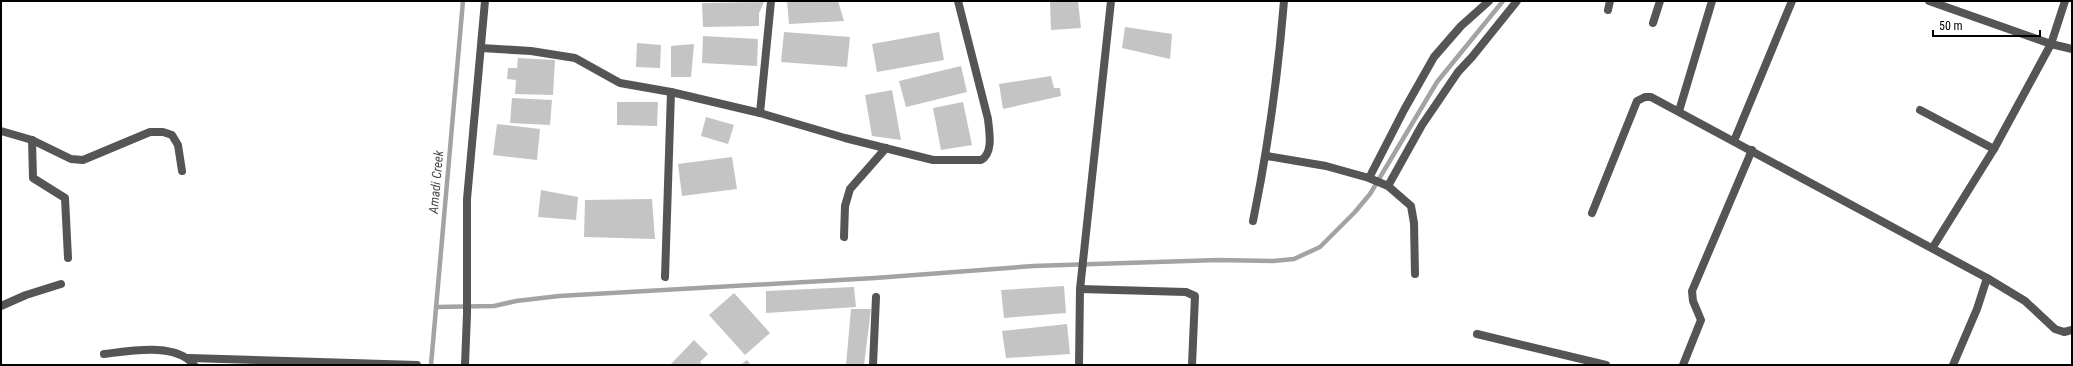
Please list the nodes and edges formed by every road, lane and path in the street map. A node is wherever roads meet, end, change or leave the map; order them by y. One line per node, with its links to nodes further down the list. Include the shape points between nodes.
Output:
1 (485, 1): 17 (street)
2 (771, 1): 22 (street)
3 (958, 1): 26 (street, via 988,119 989,149 984,158 971,161 933,160)
4 (1111, 1): 42 (street)
5 (1284, 1): 29 (street, via 1280,54)
6 (1488, 1): 31 (street, via 1461,26 1434,57)
7 (1517, 1): 32 (street, via 1458,72 1422,125)
8 (1610, 1): 14 (street)
9 (1660, 1): 15 (street)
10 (1712, 1): 21 (street)
11 (1792, 1): 25 (street)
12 (1929, 1): 16 (street)
13 (2065, 1): 16 (street)
14 (1608, 10)
15 (1652, 23)
16 (2051, 44): 18 (street); 27 (street)
17 (481, 48): 19 (street, via 531,51 575,58 620,83); 50 (street, via 467,200)
18 (2072, 49)
19 (671, 92): 22 (street); 39 (street)
20 (1920, 110): 27 (street)
21 (1680, 111): 25 (street); 33 (street, via 1651,97 1637,101)
22 (760, 113): 26 (street)
23 (1, 131): 24 (street)
24 (32, 140): 30 (street, via 71,159 84,160 150,132 163,132 172,135 178,145); 37 (street, via 33,178 65,198)
25 (1734, 141): 28 (street)
26 (886, 148): 35 (street, via 846,197)
27 (1994, 149): 36 (street)
28 (1752, 150): 36 (street); 55 (street, via 1692,291 1693,301 1701,320)
29 (1266, 156): 31 (street, via 1326,166); 34 (street)
30 (182, 171)
31 (1369, 178): 32 (street)
32 (1388, 186): 38 (street, via 1411,206)
33 (1592, 213)
34 (1253, 221)
35 (844, 237)
36 (1934, 247): 40 (street)
37 (68, 258)
38 (1415, 274)
39 (665, 277)
40 (1987, 278): 45 (street, via 2025,301 2054,329 2064,332); 56 (street)
41 (61, 284): 44 (street, via 26,294)
42 (1080, 289): 52 (street); 53 (street, via 1186,292 1195,296)
43 (876, 297): 51 (street)
44 (1, 306)
45 (2072, 330)
46 (1477, 334): 54 (street)
47 (104, 354): 48 (street, via 157,350 176,352)
48 (192, 362): 49 (street)
49 (416, 365)
50 (465, 365)
51 (873, 365)
52 (1079, 365)
53 (1192, 365)
54 (1606, 365)
55 (1683, 365)
56 (1952, 365)

